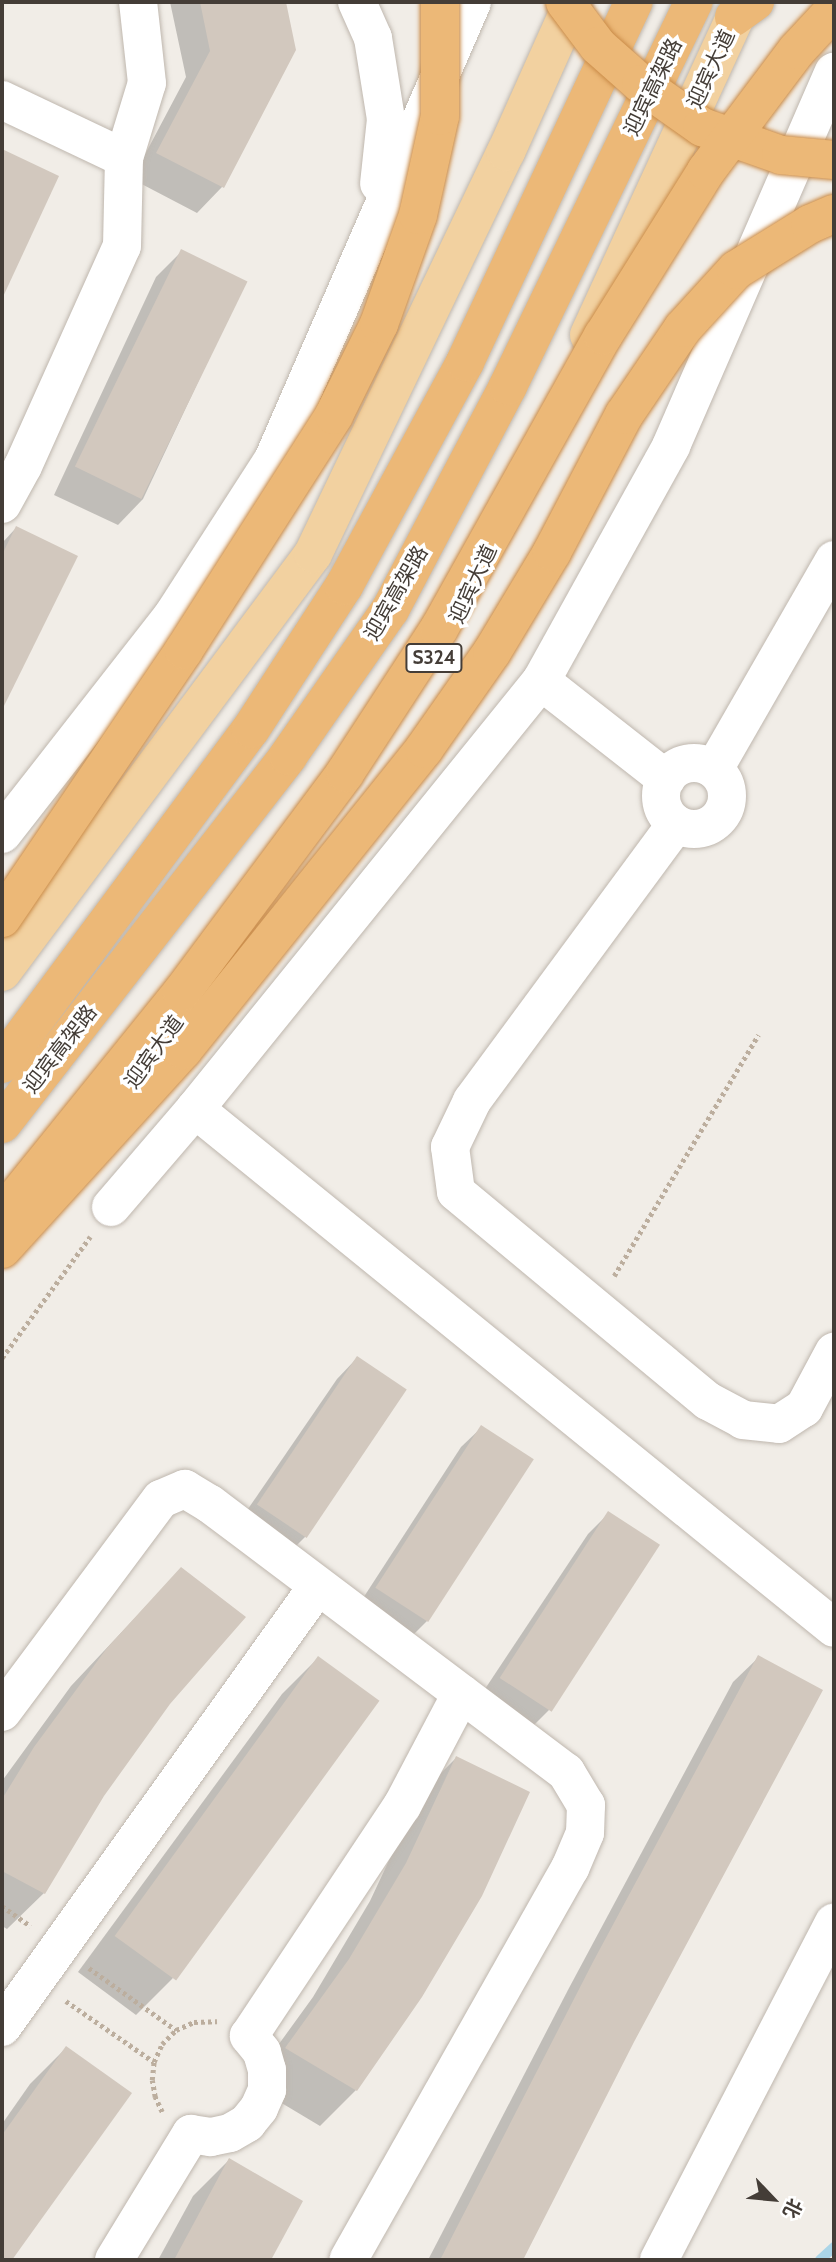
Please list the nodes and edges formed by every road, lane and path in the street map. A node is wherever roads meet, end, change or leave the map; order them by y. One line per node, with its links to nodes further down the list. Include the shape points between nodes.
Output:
1 (138, 2): 13 (street, via 147,83)
2 (357, 2): 16 (street, via 373,38 386,119)
3 (440, 2): 25 (highway, bridge, via 440,116 418,215 379,324 334,415 184,650)
4 (472, 2): 16 (street)
5 (565, 2): 14 (highway, bridge, via 598,46 641,84 702,127 781,155)
6 (573, 2): 26 (main road, via 313,554)
7 (634, 2): 28 (highway, 迎宾高架路, via 465,362 344,586 251,729)
8 (694, 2): 30 (highway, 迎宾高架路, via 508,386 390,610 288,756)
9 (744, 7): 33 (main road, 迎宾大道 / S324, via 448,638 354,781 109,1113)
10 (834, 10): 32 (highway, bridge, via 797,50 706,171 603,336 439,629 345,773 182,992)
11 (834, 72): 20 (street, via 671,446)
12 (2, 100): 13 (street)
13 (124, 158): 17 (street, via 122,246)
14 (834, 160)
15 (834, 214): 34 (highway, bridge, via 736,270 683,328 624,415 552,552 492,652 424,749 183,1050)
16 (375, 221): 24 (street, via 273,460 173,615)
17 (12, 461): 18 (street)
18 (2, 504)
19 (834, 560): 21 (street)
20 (541, 681): 22 (street); 29 (street)
21 (714, 769): 22 (street, via 688,763); 23 (street, via 727,792 727,805 720,817 699,830)
22 (666, 779): 23 (street, via 662,805)
23 (676, 824): 35 (street, via 472,1101 450,1147 456,1192)
24 (2, 834)
25 (2, 918)
26 (2, 972)
27 (758, 1035): 35 (path)
28 (2, 1064)
29 (195, 1109): 31 (street); 39 (street)
30 (2, 1124)
31 (111, 1207): 37 (path)
32 (2, 1215)
33 (2, 1240)
34 (2, 1249)
35 (595, 1307): 36 (street, via 708,1401 743,1420 779,1424 804,1408)
36 (834, 1352)
37 (2, 1358)
38 (317, 1587): 40 (street); 41 (street, via 185,1489 161,1499); 43 (street)
39 (834, 1628)
40 (461, 1694): 45 (street, via 402,1806); 49 (street, via 566,1772 586,1805 585,1833 570,1868)
41 (2, 1712)
42 (834, 1923): 50 (street)
43 (34, 1980): 44 (street); 46 (path)
44 (2, 2027)
45 (249, 2036): 46 (path, via 214,2020 194,2022 162,2044); 47 (street, via 262,2052 268,2070 260,2108 230,2133 211,2137)
46 (154, 2062): 47 (path, via 152,2080 163,2113)
47 (191, 2134): 48 (street)
48 (114, 2260)
49 (348, 2260)
50 (659, 2260)

